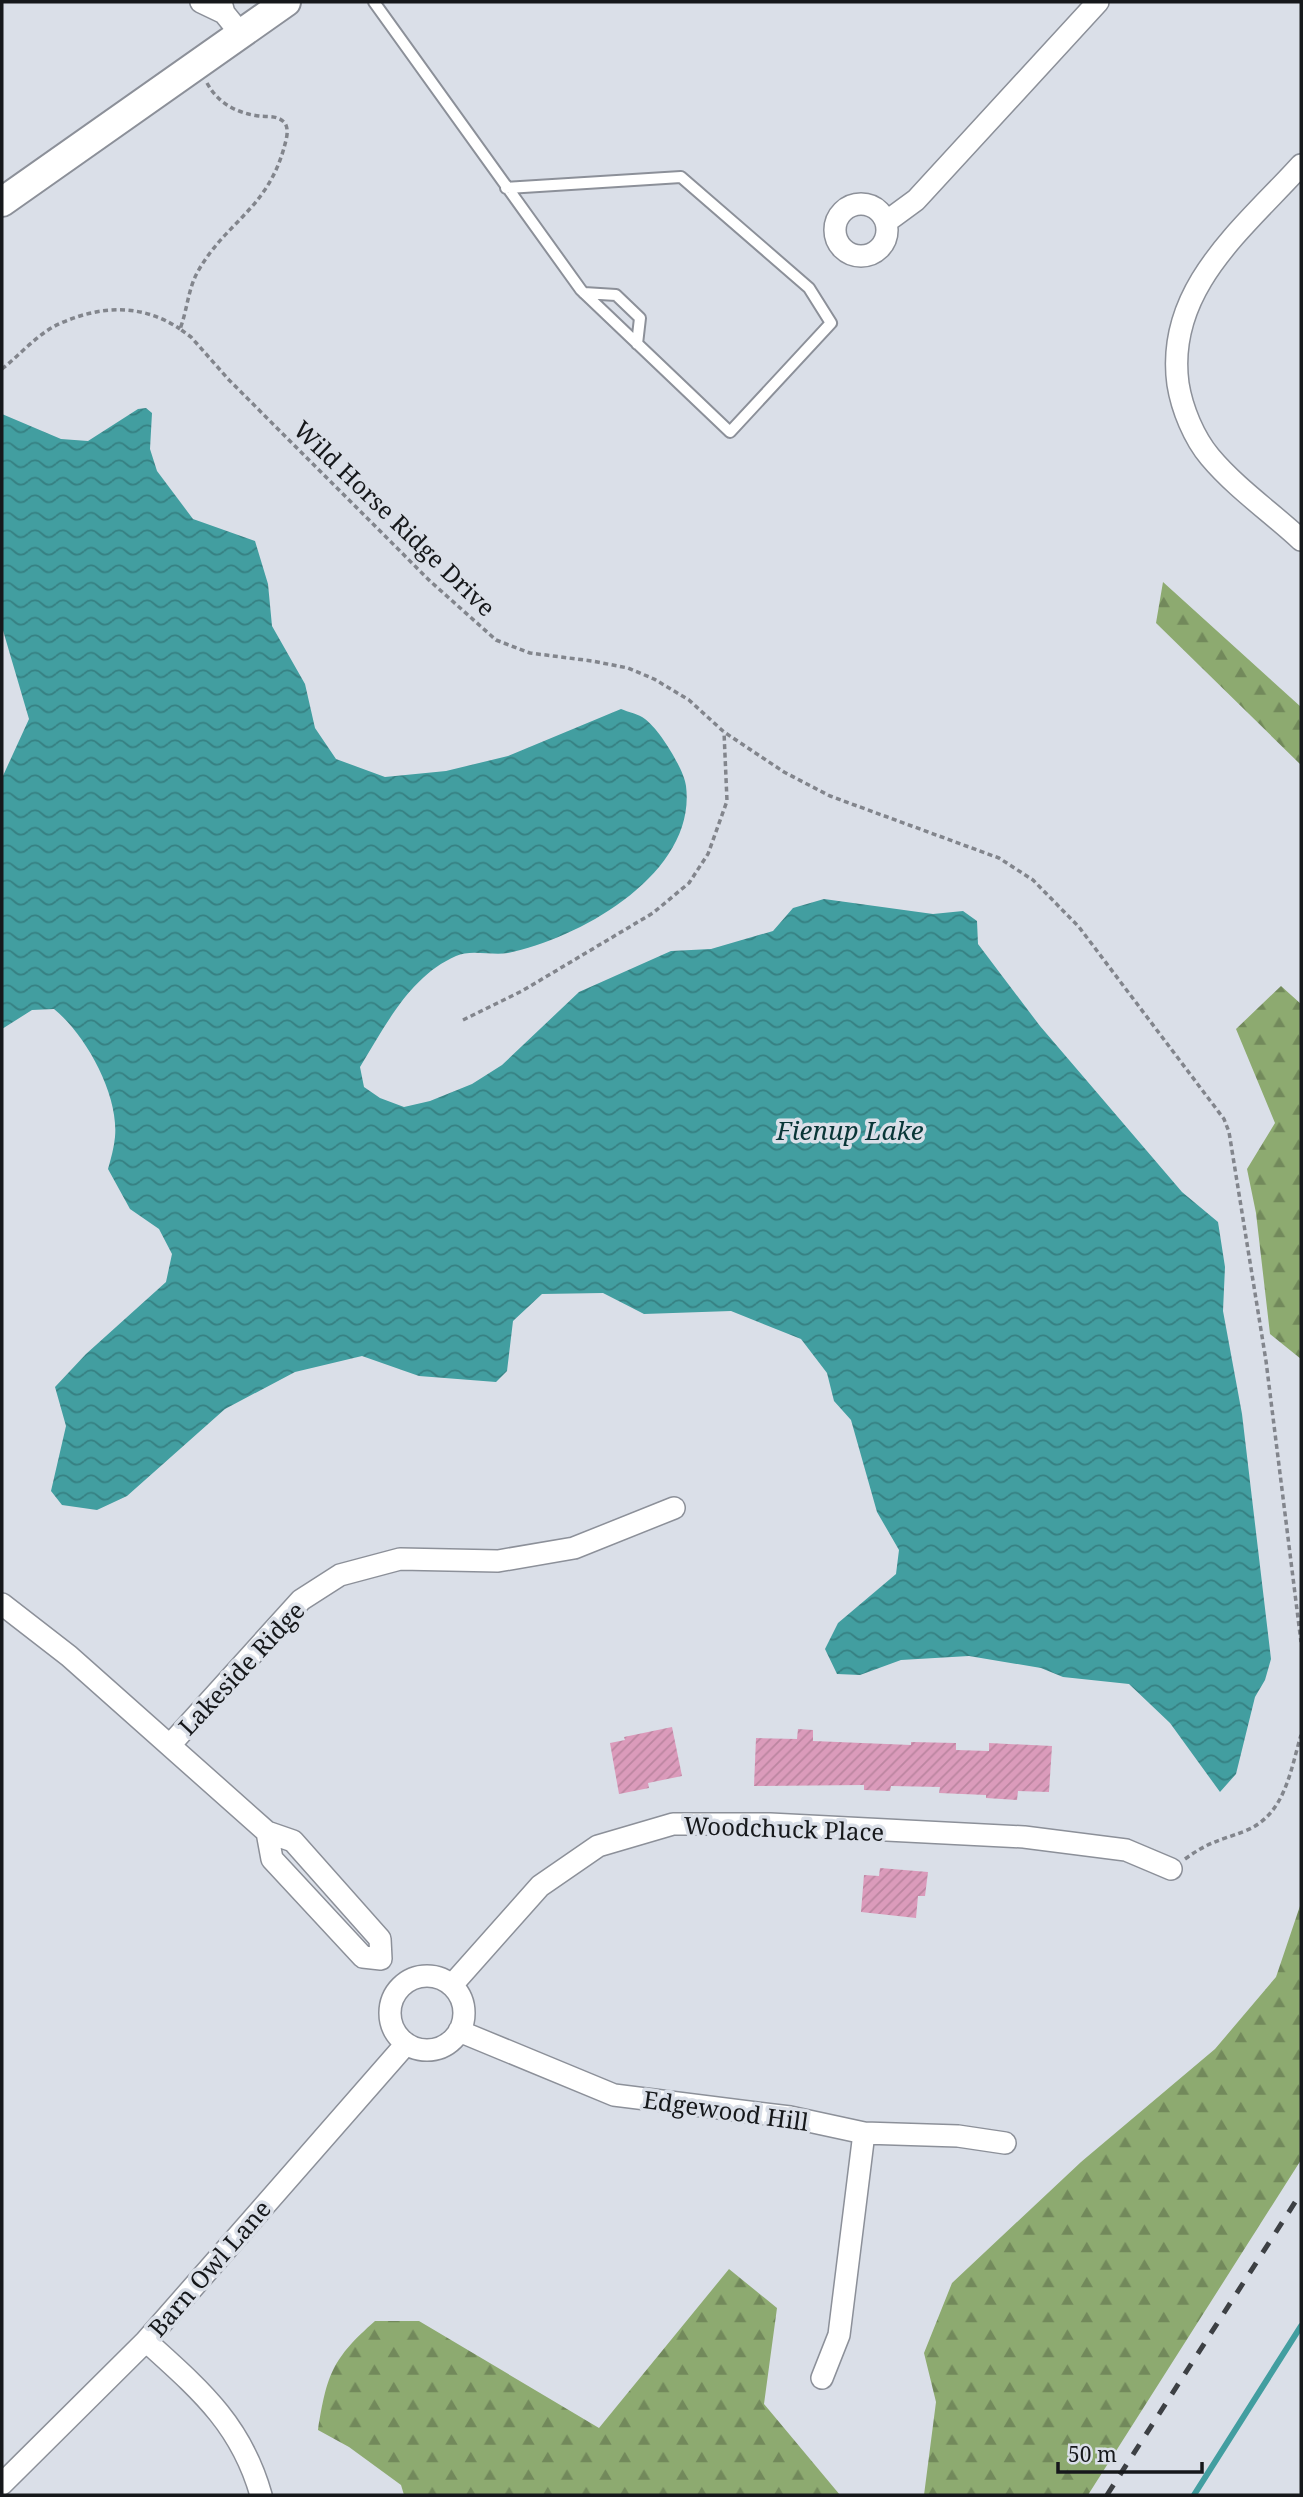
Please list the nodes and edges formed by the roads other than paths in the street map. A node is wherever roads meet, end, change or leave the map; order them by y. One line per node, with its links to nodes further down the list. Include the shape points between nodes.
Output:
1 (201, 2): 5 (street)
2 (286, 2): 5 (main road)
3 (374, 2): 7 (lane)
4 (1098, 2): 9 (street, via 916,200)
5 (228, 16): 8 (main road, via 197,62)
6 (1301, 165): 12 (street, via 1212,263 1179,325 1175,359 1190,425 1210,457)
7 (506, 188): 10 (lane); 11 (lane, via 681,177 809,288 831,323 730,432)
8 (2, 202)
9 (886, 222)
10 (584, 293): 11 (lane); 11 (lane, via 616,295 640,318)
11 (637, 344)
12 (1301, 540)
13 (674, 1508): 15 (street, Lakeside Ridge, via 574,1548 498,1561 400,1559 340,1575 301,1600)
14 (2, 1604): 15 (street)
15 (170, 1745): 17 (street, via 267,1832 272,1859 363,1956 381,1959)
16 (1171, 1869): 18 (street, Woodchuck Place, via 1126,1850 1024,1837 771,1824 673,1824 598,1846 540,1886)
17 (405, 1983): 18 (street, via 429,1976); 20 (street, via 396,1992 390,2014 392,2026)
18 (452, 1985): 19 (street, via 463,2007)
19 (459, 2031): 20 (street, via 441,2047); 21 (street, Edgewood Hill, via 614,2095 790,2118)
20 (407, 2043): 23 (street, Barn Owl Lane)
21 (864, 2133): 22 (street, Edgewood Hill, via 957,2136); 24 (street, via 839,2335)
22 (1005, 2143)
23 (146, 2341): 25 (street, Barn Owl Lane); 26 (street, via 231,2426 254,2469)
24 (821, 2378)
25 (2, 2484)
26 (261, 2495)

